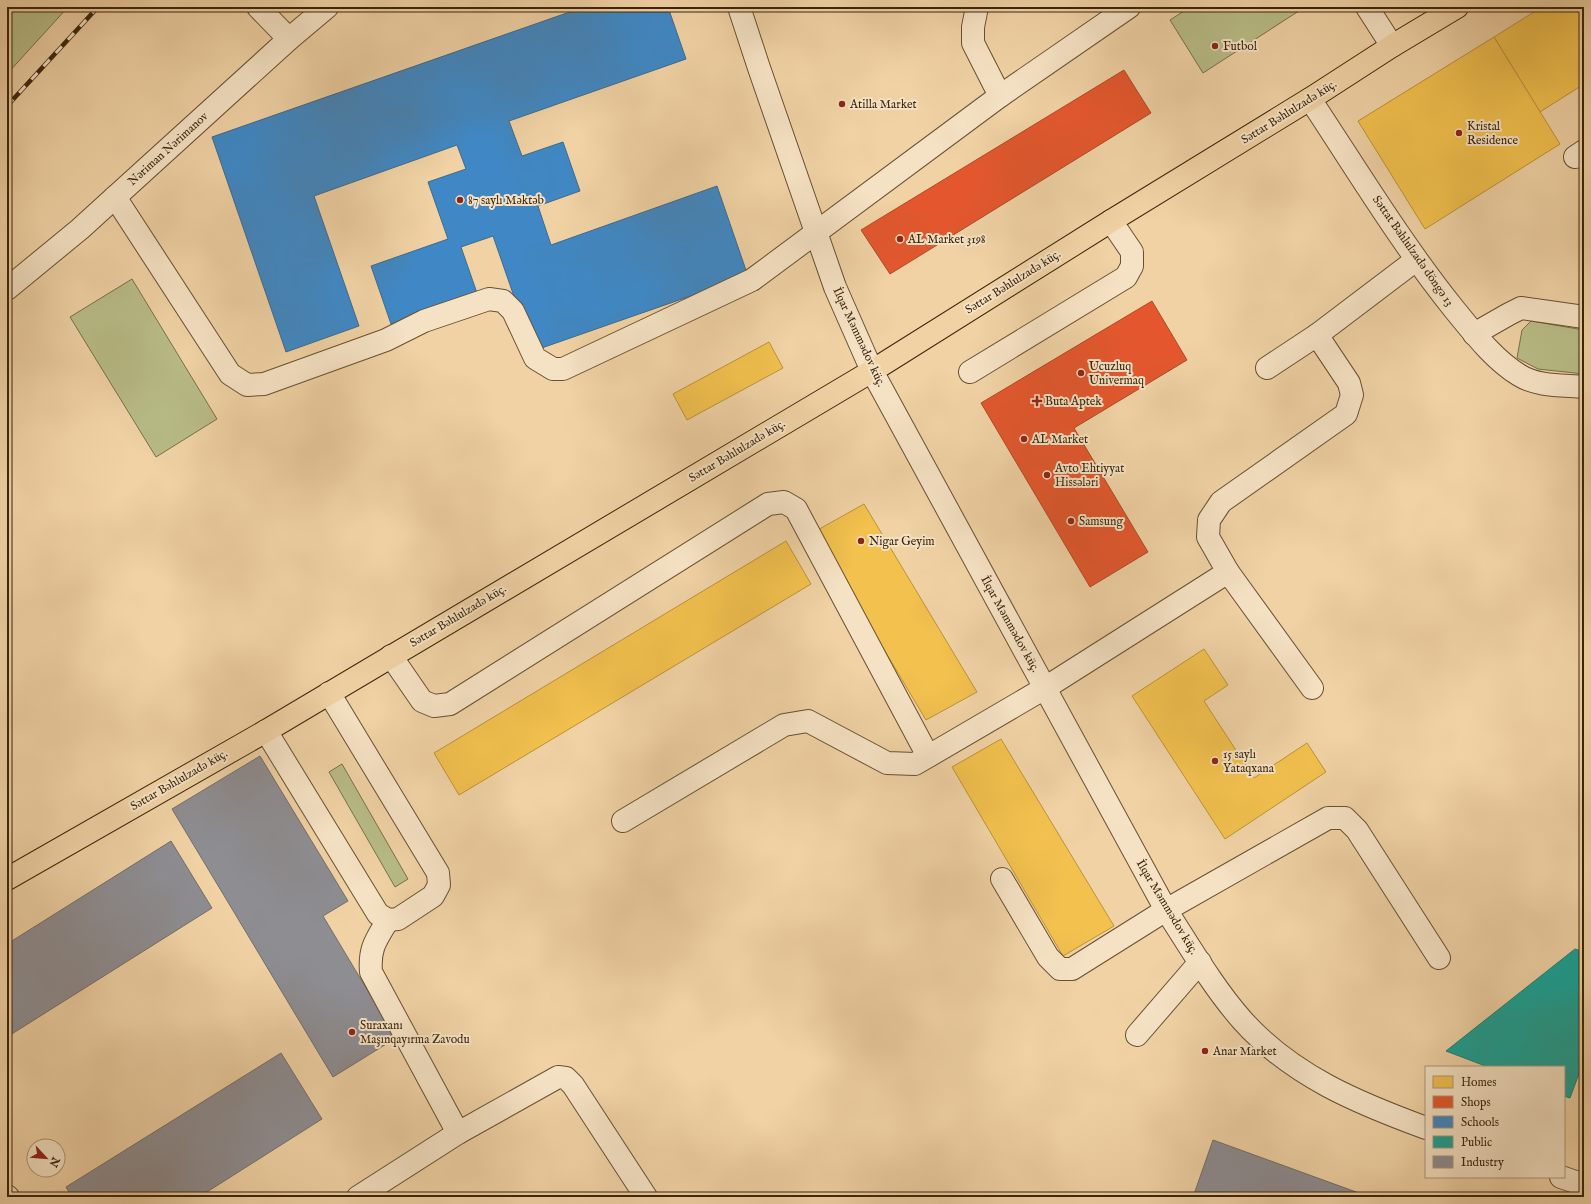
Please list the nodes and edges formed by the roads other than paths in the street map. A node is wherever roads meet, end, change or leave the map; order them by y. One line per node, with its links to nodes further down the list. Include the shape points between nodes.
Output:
1 (258, 7): 8 (street)
2 (327, 7): 8 (street, Nəriman Nərimanov)
3 (739, 7): 14 (street, İlqar Məmmədov küç.)
4 (977, 7): 10 (street, via 973,43)
5 (1129, 7): 10 (street)
6 (1367, 7): 9 (street)
7 (1457, 7): 9 (main road, Səttar Bəhlulzadə küç.)
8 (289, 39): 12 (street, Nəriman Nərimanov)
9 (1392, 46): 11 (main road, Səttar Bəhlulzadə küç.)
10 (1000, 96): 14 (street)
11 (1310, 99): 13 (main road, Səttar Bəhlulzadə küç.); 15 (street, Səttat Bəhlulzadə döngə 13)
12 (115, 198): 14 (street, via 230,374 247,385 264,384 379,343 424,321 489,299 503,301 513,311 535,358 553,369 563,369 752,280); 16 (street, Nəriman Nərimanov)
13 (1111, 221): 21 (main road, Səttar Bəhlulzadə küç.); 22 (street, via 1132,252 1132,266 1126,277)
14 (817, 233): 21 (street, İlqar Məmmədov küç., via 835,287)
15 (1416, 260): 18 (street, Səttat Bəhlulzadə döngə 13); 19 (street)
16 (7, 290)
17 (1584, 317): 18 (street, via 1521,308)
18 (1474, 334): 23 (street, Səttat Bəhlulzadə döngə 13, via 1520,376 1537,383)
19 (1317, 335): 20 (street); 24 (street, via 1349,383 1352,395 1346,414 1221,502 1209,520 1208,537)
20 (1267, 368)
21 (872, 371): 25 (main road, Səttar Bəhlulzadə küç.); 26 (street, İlqar Məmmədov küç.)
22 (970, 372)
23 (1584, 387)
24 (1228, 572): 26 (street); 27 (street)
25 (391, 656): 28 (main road, Səttar Bəhlulzadə küç.); 30 (street, via 422,701 434,706 450,704 768,504 784,502 796,509)
26 (1045, 688): 30 (street); 34 (street, İlqar Məmmədov küç.)
27 (1312, 688)
28 (329, 693): 29 (main road, Səttar Bəhlulzadə küç.); 35 (street, via 438,873 439,885 433,896 398,919)
29 (266, 731): 33 (main road, Səttar Bəhlulzadə küç.); 35 (street, via 378,914)
30 (928, 756): 31 (street, via 915,764 887,763 808,721 784,725)
31 (623, 821)
32 (1002, 878): 34 (street, via 1048,957 1060,969 1072,969)
33 (7, 879)
34 (1166, 910): 36 (street, via 1328,818 1345,818 1357,830); 37 (street, İlqar Məmmədov küç.)
35 (388, 920): 40 (street, via 373,945 370,958 371,972)
36 (1438, 958)
37 (1200, 962): 38 (street); 39 (street, İlqar Məmmədov küç., via 1242,1020 1281,1056 1337,1091 1372,1108)
38 (1137, 1035)
39 (1425, 1128)
40 (458, 1133): 43 (street); 44 (street, via 551,1080 558,1077 566,1078)
41 (1564, 1178): 42 (street)
42 (1584, 1185)
43 (358, 1197)
44 (646, 1197)

